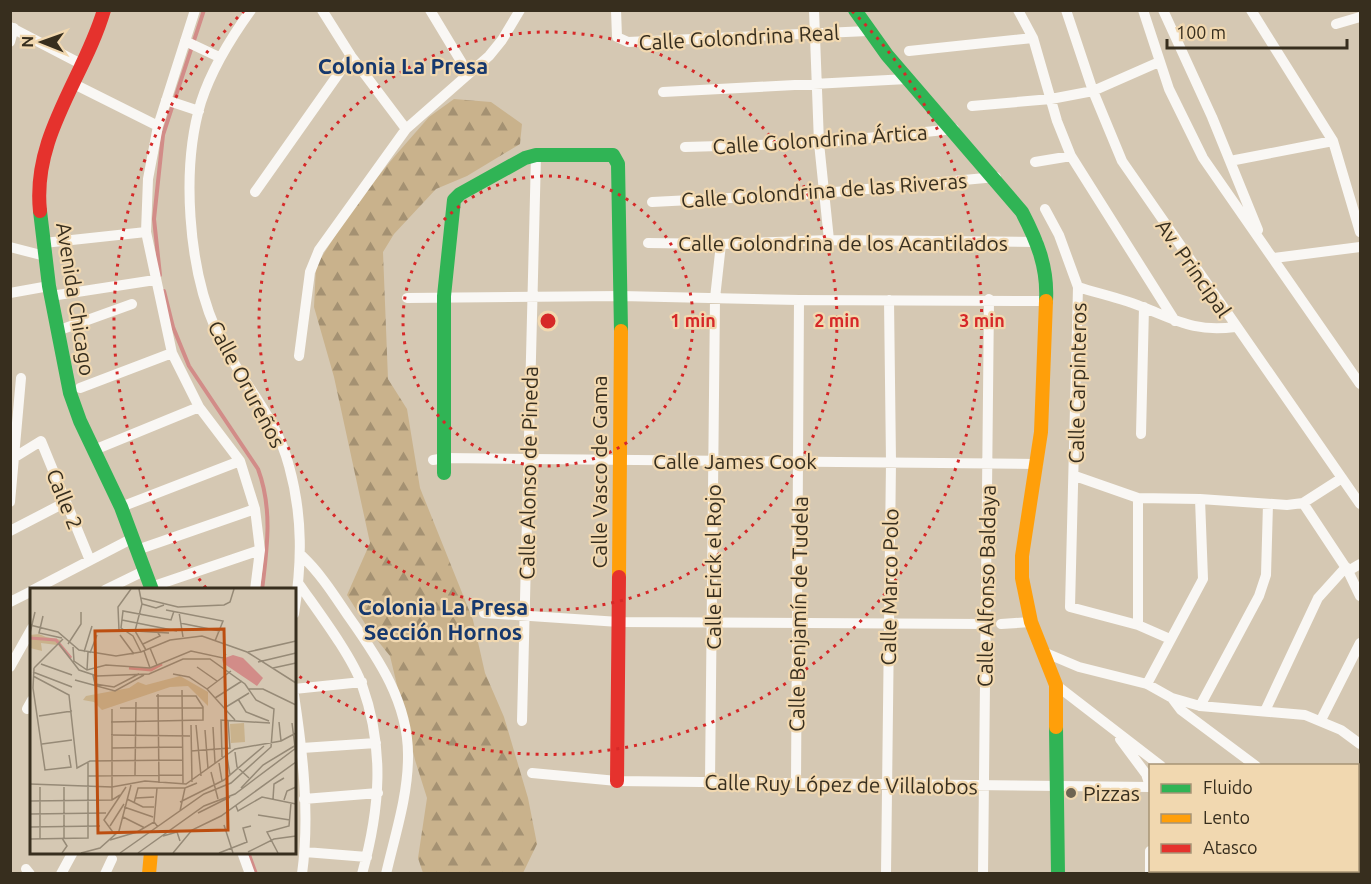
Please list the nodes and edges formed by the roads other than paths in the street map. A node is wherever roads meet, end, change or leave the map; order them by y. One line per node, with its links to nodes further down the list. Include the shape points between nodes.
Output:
1 (104, 10): 27 (street, Avenida Chicago)
2 (195, 10): 21 (street)
3 (251, 10): 25 (street, Calle Orureños)
4 (322, 10): 24 (street)
5 (430, 10): 28 (street)
6 (520, 10): 28 (street, via 502,40)
7 (616, 10): 19 (street, Calle Golondrina Real, via 617,37 628,42)
8 (814, 10): 19 (street)
9 (855, 10): 18 (street)
10 (1018, 10): 20 (street)
11 (1066, 10): 32 (street, Av. Principal)
12 (1143, 10): 26 (street)
13 (1163, 10): 46 (street)
14 (1251, 10): 41 (street)
15 (1360, 17): 16 (street)
16 (1336, 24)
17 (12, 28): 22 (street); 27 (street)
18 (868, 31): 19 (street, Calle Golondrina Real); 29 (street)
19 (815, 32): 31 (street)
20 (1033, 38): 23 (street); 34 (street)
21 (186, 41): 25 (street); 35 (street)
22 (10, 42)
23 (909, 51)
24 (351, 56): 39 (street); 49 (street)
25 (219, 57): 37 (street, Calle Orureños)
26 (1159, 62): 32 (street); 62 (street, via 1203,158)
27 (83, 65): 30 (street, Avenida Chicago)
28 (468, 73): 39 (street)
29 (907, 79): 31 (street); 40 (street)
30 (74, 84): 38 (street); 61 (street, Avenida Chicago, via 43,154 38,191)
31 (817, 84): 33 (street); 42 (street)
32 (1093, 91): 34 (street); 79 (street, Av. Principal, via 1122,161)
33 (663, 92)
34 (1051, 99): 36 (street); 45 (street)
35 (167, 100): 37 (street); 38 (street)
36 (972, 106)
37 (198, 111): 114 (street, Calle Orureños, via 189,203 200,284 216,330 271,420 289,464)
38 (158, 126): 53 (street, via 148,179)
39 (406, 129): 82 (street, via 319,250 310,272)
40 (954, 129): 42 (street, Calle Golondrina Ártica); 48 (street)
41 (1333, 141): 46 (street); 54 (street)
42 (819, 143): 43 (street, Calle Golondrina Ártica); 50 (street)
43 (685, 147)
44 (536, 156): 67 (street, via 514,162 460,194 452,208); 68 (street, Calle Vasco de Gama, via 614,155 618,164); 69 (street, Calle Alonso de Pineda)
45 (1071, 156): 47 (street); 78 (street)
46 (1230, 161): 62 (street)
47 (1035, 162)
48 (996, 177): 50 (street, Calle Golondrina de las Riveras); 57 (street, via 1023,212)
49 (255, 192)
50 (824, 193): 51 (street, Calle Golondrina de las Riveras); 55 (street)
51 (652, 202)
52 (1045, 209): 64 (street, Calle Carpinteros)
53 (146, 232): 61 (street); 63 (street)
54 (1360, 232)
55 (829, 240): 57 (street, Calle Golondrina de los Acantilados); 58 (street, Calle Golondrina de los Acantilados)
56 (648, 243): 58 (street, Calle Golondrina de los Acantilados)
57 (1038, 243): 75 (street, via 1047,280)
58 (721, 244): 71 (street, Calle Erick el Rojo)
59 (10, 247): 61 (street)
60 (1360, 247): 62 (street)
61 (44, 250): 65 (street, Avenida Chicago)
62 (1270, 254): 84 (street)
63 (155, 280): 65 (street); 81 (street)
64 (1078, 287): 77 (street); 100 (street, Calle Carpinteros)
65 (50, 291): 66 (street); 80 (street, Avenida Chicago)
66 (10, 293)
67 (444, 296): 69 (street); 70 (street); 91 (street)
68 (621, 296): 69 (street); 71 (street); 92 (street, Calle Vasco de Gama)
69 (531, 297): 90 (street, Calle Alonso de Pineda)
70 (407, 298)
71 (716, 298): 73 (street); 93 (street, Calle Erick el Rojo)
72 (989, 299): 74 (street); 75 (street); 97 (street, Calle Alfonso Baldaya)
73 (799, 300): 74 (street); 95 (street, Calle Benjamín de Tudela)
74 (889, 300): 96 (street, Calle Marco Polo)
75 (1046, 301): 98 (street)
76 (132, 304): 80 (street)
77 (1144, 307): 78 (street); 87 (street)
78 (1175, 321): 79 (street, via 1199,328)
79 (1235, 327): 101 (street, Av. Principal)
80 (57, 331): 88 (street, Avenida Chicago, via 70,393)
81 (172, 353): 85 (street); 86 (street)
82 (299, 356)
83 (21, 378): 89 (street)
84 (1360, 384)
85 (80, 388)
86 (199, 406): 88 (street); 94 (street)
87 (1141, 434)
88 (94, 450): 109 (street, Avenida Chicago)
89 (15, 457): 104 (street); 105 (street, Calle 2, via 41,441)
90 (530, 458): 91 (street, Calle James Cook); 92 (street, Calle James Cook); 130 (street, Calle Alonso de Pineda)
91 (439, 459): 99 (street)
92 (620, 460): 93 (street, Calle James Cook); 131 (street, Calle Vasco de Gama)
93 (713, 460): 95 (street, Calle James Cook); 132 (street, Calle Erick el Rojo)
94 (240, 461): 109 (street); 110 (street)
95 (800, 461): 96 (street, Calle James Cook); 134 (street, Calle Benjamín de Tudela)
96 (891, 462): 97 (street, Calle James Cook); 135 (street, Calle Marco Polo)
97 (988, 465): 98 (street, Calle James Cook); 136 (street, Calle Alfonso Baldaya)
98 (1038, 465): 133 (street, via 1022,556 1023,593)
99 (444, 473)
100 (1075, 476): 102 (street, Calle Carpinteros); 138 (street, via 1070,607)
101 (1342, 478): 106 (street); 108 (street, Av. Principal)
102 (1138, 498): 103 (street, Calle Carpinteros); 138 (street)
103 (1200, 499): 107 (street, Calle Carpinteros); 140 (street, via 1203,579)
104 (10, 502)
105 (66, 502): 111 (street); 115 (street, Calle 2)
106 (1303, 503): 107 (street, Calle Carpinteros); 117 (street)
107 (1268, 504): 149 (street, via 1266,575 1259,596)
108 (1360, 504)
109 (121, 507): 112 (street, Avenida Chicago)
110 (255, 509): 112 (street); 113 (street)
111 (10, 531)
112 (135, 544): 115 (street); 118 (street, Avenida Chicago)
113 (260, 550): 123 (street); 124 (street)
114 (302, 555): 119 (street, Calle Orureños); 183 (street, via 380,661 396,693 404,728 407,783)
115 (89, 558): 120 (street)
116 (1360, 564): 117 (street)
117 (1347, 569): 126 (street); 151 (street, via 1318,598)
118 (146, 570): 121 (street); 122 (street, Avenida Chicago)
119 (299, 584): 128 (street, Calle Orureños); 144 (street)
120 (36, 588)
121 (109, 588)
122 (152, 588)
123 (155, 588)
124 (255, 588)
125 (30, 591): 127 (street)
126 (1360, 597)
127 (10, 602)
128 (296, 602)
129 (484, 613): 130 (street)
130 (524, 614): 131 (street); 153 (street, Calle Alonso de Pineda)
131 (619, 622): 132 (street); 161 (street, Calle Vasco de Gama)
132 (713, 622): 134 (street); 162 (street, Calle Erick el Rojo)
133 (1030, 622): 137 (street); 142 (street)
134 (798, 623): 135 (street); 163 (street, Calle Benjamín de Tudela)
135 (888, 623): 136 (street); 165 (street, Calle Marco Polo)
136 (985, 624): 166 (street, Calle Alfonso Baldaya)
137 (1001, 624)
138 (1138, 625): 140 (street)
139 (30, 632): 143 (street)
140 (1170, 639): 145 (street)
141 (1360, 643): 152 (street)
142 (1041, 651): 145 (street, via 1079,667); 146 (street)
143 (10, 668)
144 (362, 682): 147 (street); 155 (street)
145 (1146, 684): 148 (street)
146 (1056, 685): 154 (street); 168 (street)
147 (296, 689)
148 (1172, 698): 149 (street); 159 (street, via 1181,710)
149 (1200, 706): 151 (street)
150 (296, 709): 157 (street)
151 (1265, 711): 152 (street, via 1305,714)
152 (1321, 720): 156 (street)
153 (522, 721)
154 (1114, 732): 158 (street); 164 (street)
155 (376, 743): 157 (street); 169 (street)
156 (1360, 744)
157 (302, 748): 170 (street)
158 (1160, 764)
159 (1255, 764)
160 (532, 773): 161 (street, Calle Ruy López de Villalobos)
161 (617, 781): 162 (street, Calle Ruy López de Villalobos)
162 (710, 782): 163 (street, Calle Ruy López de Villalobos)
163 (796, 783): 165 (street, Calle Ruy López de Villalobos)
164 (1149, 783)
165 (886, 784): 166 (street, Calle Ruy López de Villalobos); 184 (street, Calle Marco Polo)
166 (984, 785): 168 (street, Calle Ruy López de Villalobos); 185 (street, Calle Alfonso Baldaya)
167 (1149, 786): 168 (street, Calle Ruy López de Villalobos)
168 (1059, 787): 186 (street)
169 (378, 794): 170 (street); 175 (street)
170 (304, 799): 171 (street)
171 (304, 852): 175 (street); 181 (street)
172 (72, 854): 177 (street)
173 (151, 854): 179 (street)
174 (243, 854): 180 (street)
175 (367, 857): 182 (street)
176 (112, 858): 178 (street)
177 (61, 873)
178 (105, 873)
179 (149, 873)
180 (250, 873)
181 (302, 873)
182 (362, 873)
183 (386, 873)
184 (886, 873)
185 (983, 873)
186 (1058, 873)

